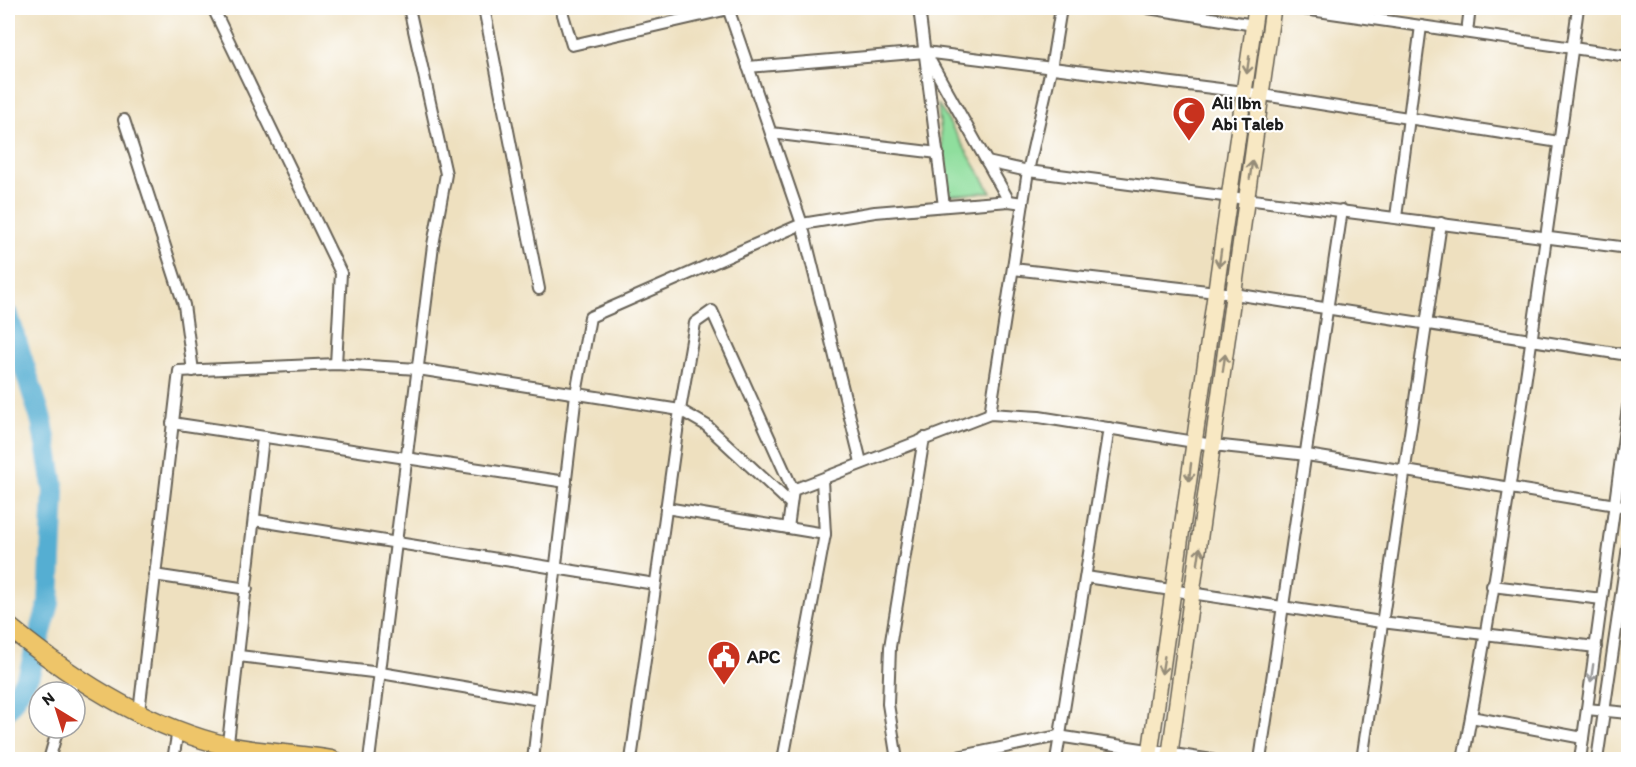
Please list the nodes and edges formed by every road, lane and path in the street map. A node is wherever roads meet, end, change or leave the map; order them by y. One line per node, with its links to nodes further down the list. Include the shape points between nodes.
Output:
1 (213, 8): 52 (street, via 341,273)
2 (409, 8): 53 (street, via 446,174)
3 (484, 8): 45 (street)
4 (561, 8): 5 (street, via 572,45)
5 (728, 8): 6 (street); 22 (street)
6 (734, 8)
7 (919, 8): 20 (street)
8 (1061, 8): 23 (street)
9 (1148, 8): 16 (street)
10 (1256, 8): 16 (main road)
11 (1273, 8): 25 (main road)
12 (1296, 8): 15 (street)
13 (1470, 8): 18 (street)
14 (1578, 8): 19 (street)
15 (1371, 13): 17 (street)
16 (1254, 25): 24 (main road, one-way to 24)
17 (1421, 26): 18 (street); 26 (street)
18 (1467, 32): 19 (street)
19 (1572, 48): 21 (street); 29 (street)
20 (925, 52): 22 (street); 23 (street); 30 (street); 31 (street)
21 (1629, 56)
22 (748, 67): 28 (street)
23 (1051, 69): 24 (street); 32 (street)
24 (1244, 92): 25 (street); 33 (main road)
25 (1261, 95): 26 (street); 34 (main road, one-way to 25)
26 (1409, 118): 29 (street); 39 (street)
27 (124, 120): 54 (street, via 184,305)
28 (771, 133): 30 (street); 41 (street)
29 (1559, 142): 42 (street)
30 (938, 153): 37 (street)
31 (987, 162): 32 (street); 35 (street)
32 (1029, 171): 33 (street); 36 (street)
33 (1229, 195): 34 (street); 46 (main road, one-way to 46)
34 (1247, 198): 38 (street); 47 (main road)
35 (1009, 201): 36 (street); 37 (street)
36 (1023, 203): 44 (street)
37 (944, 206): 41 (street)
38 (1342, 210): 39 (street); 48 (street)
39 (1396, 217): 40 (street)
40 (1441, 223): 42 (street); 49 (street)
41 (802, 224): 55 (street, via 590,317); 67 (street)
42 (1546, 237): 43 (street); 50 (street)
43 (1629, 248)
44 (1013, 269): 46 (street); 58 (street)
45 (539, 289)
46 (1215, 293): 47 (street); 63 (main road)
47 (1234, 294): 48 (street); 64 (main road, one-way to 47)
48 (1328, 308): 49 (street); 65 (street)
49 (1426, 323): 50 (street); 68 (street)
50 (1530, 339): 51 (street); 71 (street)
51 (1629, 355)
52 (336, 364): 53 (street); 54 (street)
53 (418, 369): 55 (street); 66 (street)
54 (193, 370): 59 (street, via 179,371)
55 (576, 394): 57 (street); 70 (street)
56 (1629, 407): 74 (street)
57 (680, 410): 72 (street, via 695,323 712,311); 73 (street, via 706,425); 76 (street)
58 (990, 414): 60 (street); 62 (street)
59 (172, 423): 61 (street); 84 (street)
60 (1109, 428): 63 (street); 85 (street)
61 (263, 438): 66 (street); 77 (street)
62 (924, 438): 67 (street); 121 (street, via 890,647 888,704)
63 (1194, 442): 64 (street); 89 (main road, one-way to 89)
64 (1214, 445): 65 (street); 90 (main road, one-way to 64)
65 (1307, 455): 68 (street); 92 (street)
66 (407, 461): 70 (street); 80 (street)
67 (861, 462): 69 (street)
68 (1404, 469): 71 (street); 93 (street)
69 (822, 480): 72 (street); 79 (street)
70 (566, 483): 83 (street)
71 (1507, 487): 74 (street); 87 (street)
72 (793, 490): 73 (street)
73 (790, 503): 78 (street)
74 (1614, 505): 75 (street); 81 (street)
75 (1629, 507)
76 (666, 508): 78 (street); 86 (street)
77 (254, 520): 80 (street); 88 (street)
78 (788, 528): 79 (street)
79 (825, 534): 120 (street)
80 (397, 541): 83 (street); 98 (street)
81 (1608, 554): 82 (street); 91 (street)
82 (1628, 554): 103 (street)
83 (556, 569): 86 (street); 101 (street)
84 (154, 575): 88 (street); 104 (street)
85 (1086, 577): 89 (street); 108 (street)
86 (655, 584): 119 (street)
87 (1492, 586): 91 (street); 95 (street)
88 (247, 589): 97 (street)
89 (1174, 590): 90 (street); 112 (main road, one-way to 112)
90 (1194, 593): 92 (street); 113 (main road)
91 (1602, 599): 96 (street)
92 (1285, 607): 93 (street); 125 (street)
93 (1381, 622): 95 (street); 126 (street)
94 (9, 627): 99 (main road, via 60,667)
95 (1485, 635): 96 (street); 106 (street)
96 (1596, 647): 102 (street, one-way to 102)
97 (239, 656): 98 (street); 111 (street)
98 (381, 673): 101 (street); 117 (street)
99 (69, 680)
100 (87, 691): 104 (main road)
101 (540, 700): 118 (street)
102 (1587, 709): 103 (street); 109 (street)
103 (1604, 711): 105 (street); 129 (street)
104 (139, 712): 107 (main road)
105 (1629, 713)
106 (1470, 717): 109 (street); 127 (street)
107 (178, 730): 111 (main road); 115 (street)
108 (1058, 736): 112 (street); 122 (street); 123 (street)
109 (1583, 738): 128 (street)
110 (55, 740): 114 (street)
111 (227, 753): 116 (main road)
112 (1149, 755): 113 (street)
113 (1169, 756): 124 (street)
114 (49, 759)
115 (173, 759)
116 (332, 759)
117 (369, 759)
118 (533, 759)
119 (631, 759)
120 (783, 759)
121 (897, 759)
122 (943, 759)
123 (1056, 759)
124 (1212, 759)
125 (1260, 759)
126 (1362, 759)
127 (1462, 759)
128 (1580, 759)
129 (1597, 759)

